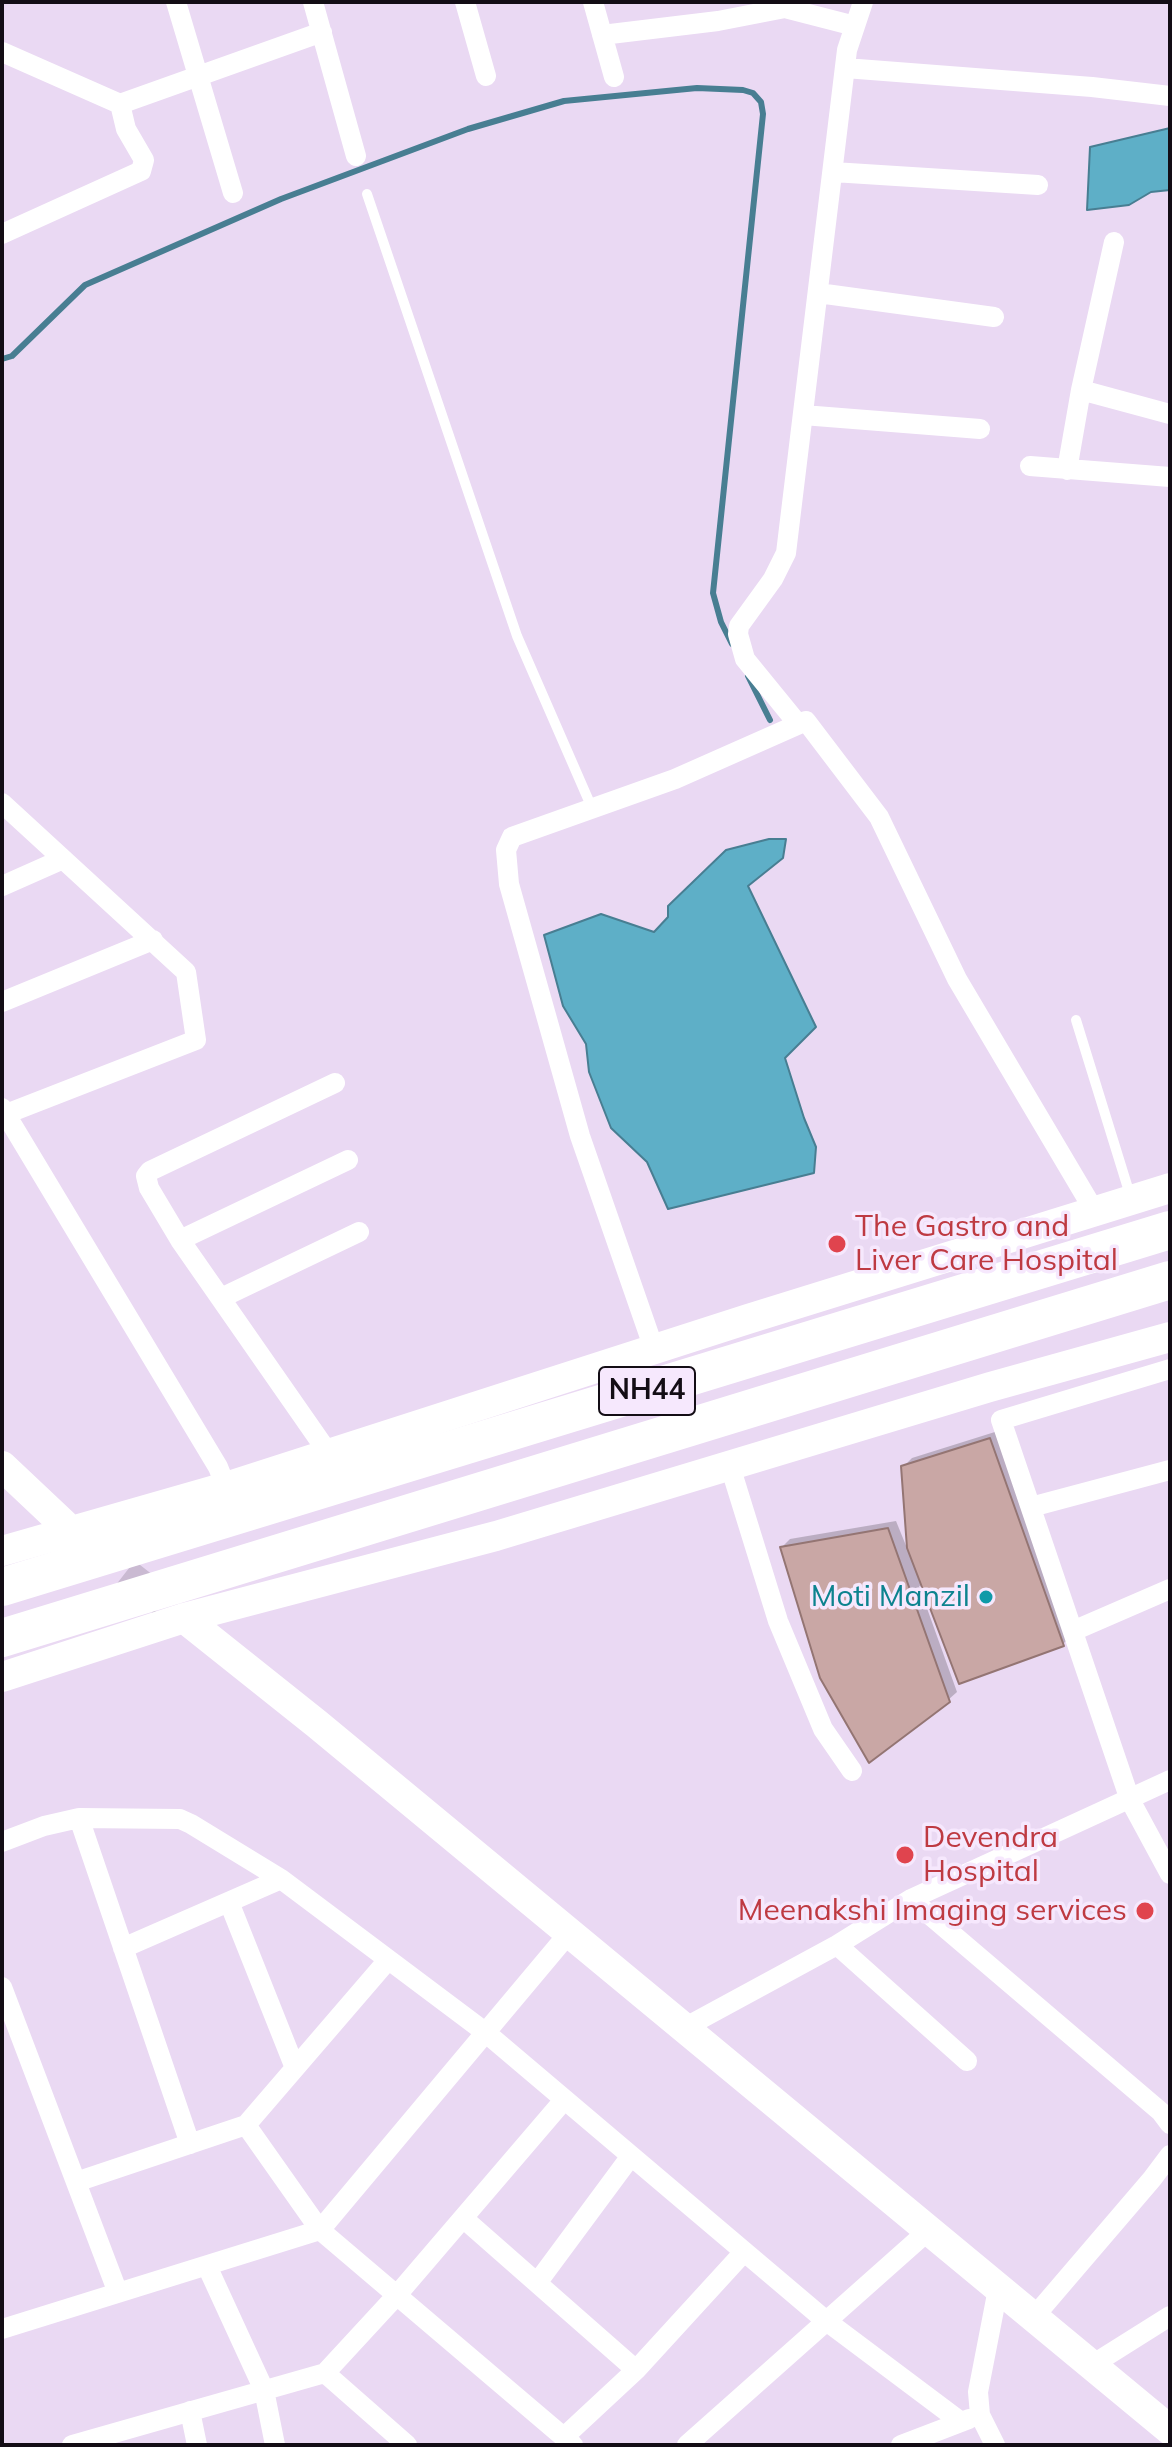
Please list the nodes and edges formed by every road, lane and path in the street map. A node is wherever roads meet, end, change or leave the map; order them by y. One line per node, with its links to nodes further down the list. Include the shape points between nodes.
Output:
1 (176, 2): 13 (street)
2 (313, 2): 9 (street)
3 (465, 2): 14 (street)
4 (593, 2): 10 (street)
5 (863, 2): 8 (street)
6 (758, 8): 7 (street); 8 (street, via 785,8)
7 (716, 12): 10 (street)
8 (855, 26): 12 (street)
9 (322, 32): 13 (street); 18 (street)
10 (602, 35): 15 (street)
11 (2, 52): 17 (street)
12 (845, 68): 16 (street); 19 (street)
13 (198, 75): 17 (street); 21 (street)
14 (486, 76)
15 (614, 77)
16 (1170, 96)
17 (120, 104): 23 (street, via 126,129 144,160 141,171)
18 (356, 156)
19 (833, 172): 20 (street); 25 (street)
20 (1038, 185)
21 (233, 193)
22 (367, 194): 36 (lane, via 517,636)
23 (2, 234)
24 (1114, 242): 27 (street)
25 (818, 293): 26 (street); 29 (street)
26 (994, 317)
27 (1081, 390): 28 (street); 32 (street)
28 (1170, 414)
29 (803, 415): 30 (street); 34 (street, via 786,553 738,634 745,659)
30 (980, 429)
31 (1030, 466): 32 (street)
32 (1067, 470): 33 (street)
33 (1170, 477)
34 (798, 724): 36 (street, via 675,779); 47 (street, via 806,721 879,817 957,979)
35 (2, 803): 37 (street)
36 (592, 808): 54 (street, via 512,837 506,850 509,884 580,1136)
37 (63, 859): 38 (street); 39 (street)
38 (2, 886)
39 (153, 940): 40 (street); 43 (street, via 186,972 196,1040)
40 (2, 1002)
41 (1076, 1020): 46 (lane)
42 (335, 1083): 50 (street, via 150,1171 149,1188)
43 (4, 1111): 60 (street)
44 (348, 1160): 50 (street)
45 (1170, 1188): 46 (street)
46 (1132, 1200): 47 (street)
47 (1095, 1212): 54 (street)
48 (1170, 1230): 62 (highway, NH44, via 124,1550)
49 (359, 1232): 52 (street)
50 (180, 1240): 52 (street)
51 (1170, 1280): 66 (highway, NH44)
52 (221, 1298): 56 (street)
53 (1170, 1337): 58 (street)
54 (654, 1349): 56 (street)
55 (1170, 1369): 61 (street, via 1001,1420)
56 (329, 1454): 60 (street)
57 (2, 1466): 62 (street)
58 (730, 1466): 66 (street, via 496,1536); 70 (street, via 778,1621 823,1729)
59 (1170, 1470): 61 (street)
60 (226, 1487): 62 (street)
61 (1031, 1507): 67 (street)
62 (78, 1547): 63 (street); 64 (highway, NH44)
63 (2, 1551)
64 (2, 1587)
65 (1170, 1589): 67 (street)
66 (177, 1602): 68 (highway, NH44, via 130,1599); 69 (street); 79 (street)
67 (1073, 1631): 72 (street)
68 (2, 1638)
69 (2, 1677)
70 (852, 1771)
71 (1170, 1780): 72 (street)
72 (1130, 1800): 75 (street); 77 (street)
73 (79, 1818): 74 (street); 76 (street, via 180,1819); 81 (street)
74 (2, 1842)
75 (1170, 1874)
76 (281, 1879): 78 (street); 82 (street)
77 (911, 1899): 80 (street); 89 (street)
78 (229, 1902): 81 (street); 87 (street)
79 (569, 1933): 84 (street); 85 (street)
80 (837, 1945): 84 (street); 86 (street)
81 (123, 1948): 91 (street)
82 (388, 1960): 85 (street); 87 (street)
83 (2, 1987): 94 (street)
84 (684, 2028): 97 (street)
85 (485, 2032): 88 (street); 96 (street)
86 (967, 2061)
87 (295, 2068): 90 (street)
88 (564, 2100): 93 (street); 95 (street)
89 (1170, 2124)
90 (246, 2125): 91 (street); 96 (street)
91 (190, 2144): 94 (street)
92 (1170, 2155): 105 (street)
93 (631, 2156): 98 (street); 100 (street)
94 (76, 2182): 102 (street)
95 (463, 2218): 100 (street); 103 (street)
96 (320, 2230): 99 (street); 103 (street)
97 (929, 2230): 101 (street); 106 (street)
98 (744, 2252): 106 (street); 109 (street)
99 (207, 2266): 102 (street); 111 (street)
100 (537, 2283): 109 (street)
101 (998, 2289): 105 (street); 113 (street)
102 (118, 2293): 107 (street)
103 (397, 2295): 110 (street); 116 (street)
104 (1170, 2316): 108 (street)
105 (1033, 2318): 108 (street)
106 (825, 2320): 113 (street); 121 (street)
107 (2, 2329)
108 (1092, 2365): 114 (street)
109 (636, 2370): 116 (street)
110 (325, 2373): 111 (street); 120 (street)
111 (264, 2390): 112 (street); 119 (street)
112 (190, 2411): 115 (street); 118 (street)
113 (970, 2419): 122 (street); 123 (street)
114 (1170, 2430)
115 (133, 2436): 117 (street)
116 (569, 2441)
117 (72, 2445)
118 (197, 2445)
119 (275, 2445)
120 (407, 2445)
121 (687, 2445)
122 (901, 2445)
123 (995, 2445)

